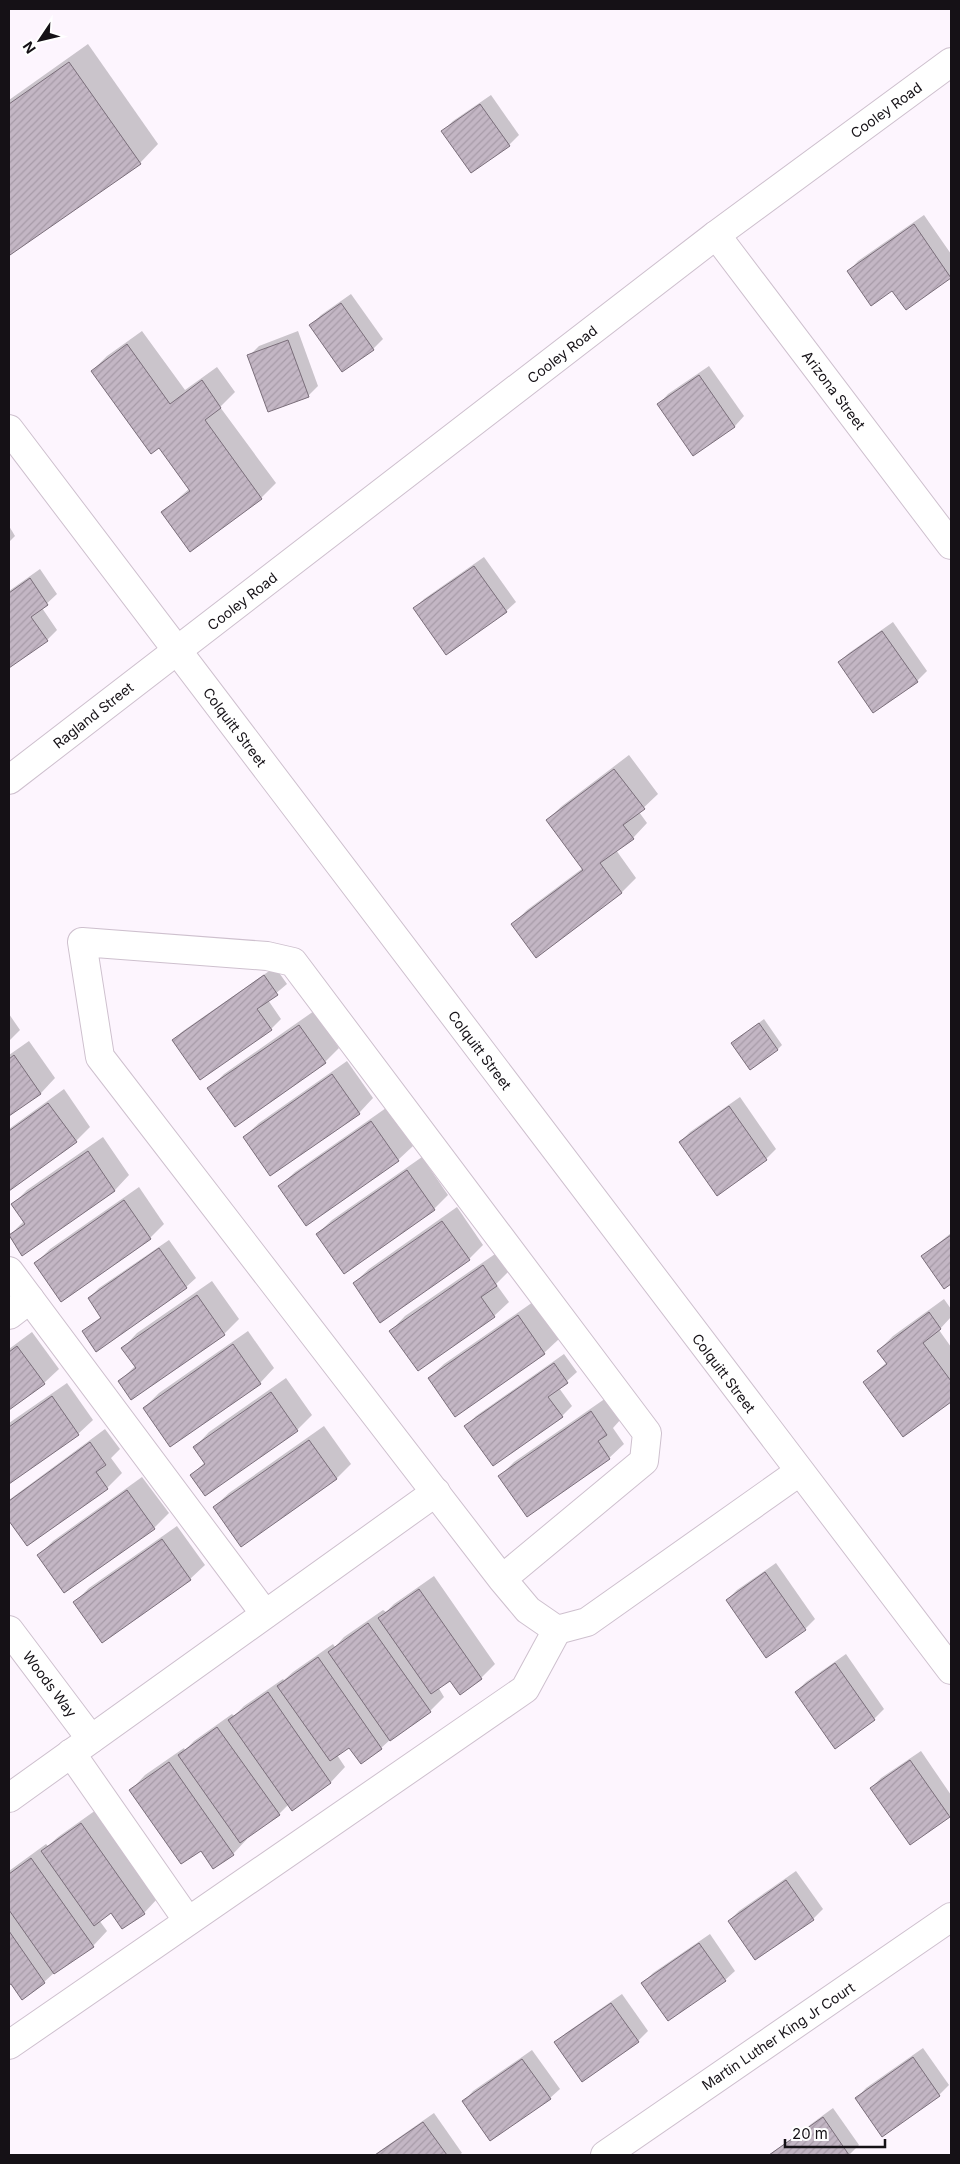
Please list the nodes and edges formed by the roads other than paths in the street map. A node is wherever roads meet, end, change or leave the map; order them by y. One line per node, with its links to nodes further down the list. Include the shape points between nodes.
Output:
1 (951, 62): 2 (street, Cooley Road)
2 (716, 235): 4 (street, Arizona Street); 5 (street, Cooley Road)
3 (9, 429): 5 (street, Colquitt Street)
4 (951, 545)
5 (177, 650): 6 (street, Ragland Street); 9 (street, Colquitt Street)
6 (9, 780)
7 (9, 1271): 8 (street)
8 (19, 1307): 12 (street)
9 (799, 1472): 14 (street, via 588,1622); 15 (street, Colquitt Street)
10 (436, 1492): 11 (street); 11 (street, via 100,1058 82,942 267,956 293,962 647,1433 644,1461); 12 (street)
11 (502, 1579): 14 (street, via 528,1610)
12 (265, 1614): 16 (street)
13 (9, 1630): 16 (street, Woods Way)
14 (557, 1630): 19 (street, via 525,1688)
15 (951, 1670)
16 (81, 1746): 17 (street); 19 (street, Woods Way)
17 (9, 1798)
18 (951, 1917): 21 (street, Martin Luther King Jr Court)
19 (188, 1922): 20 (street)
20 (9, 2045)
21 (604, 2155)

